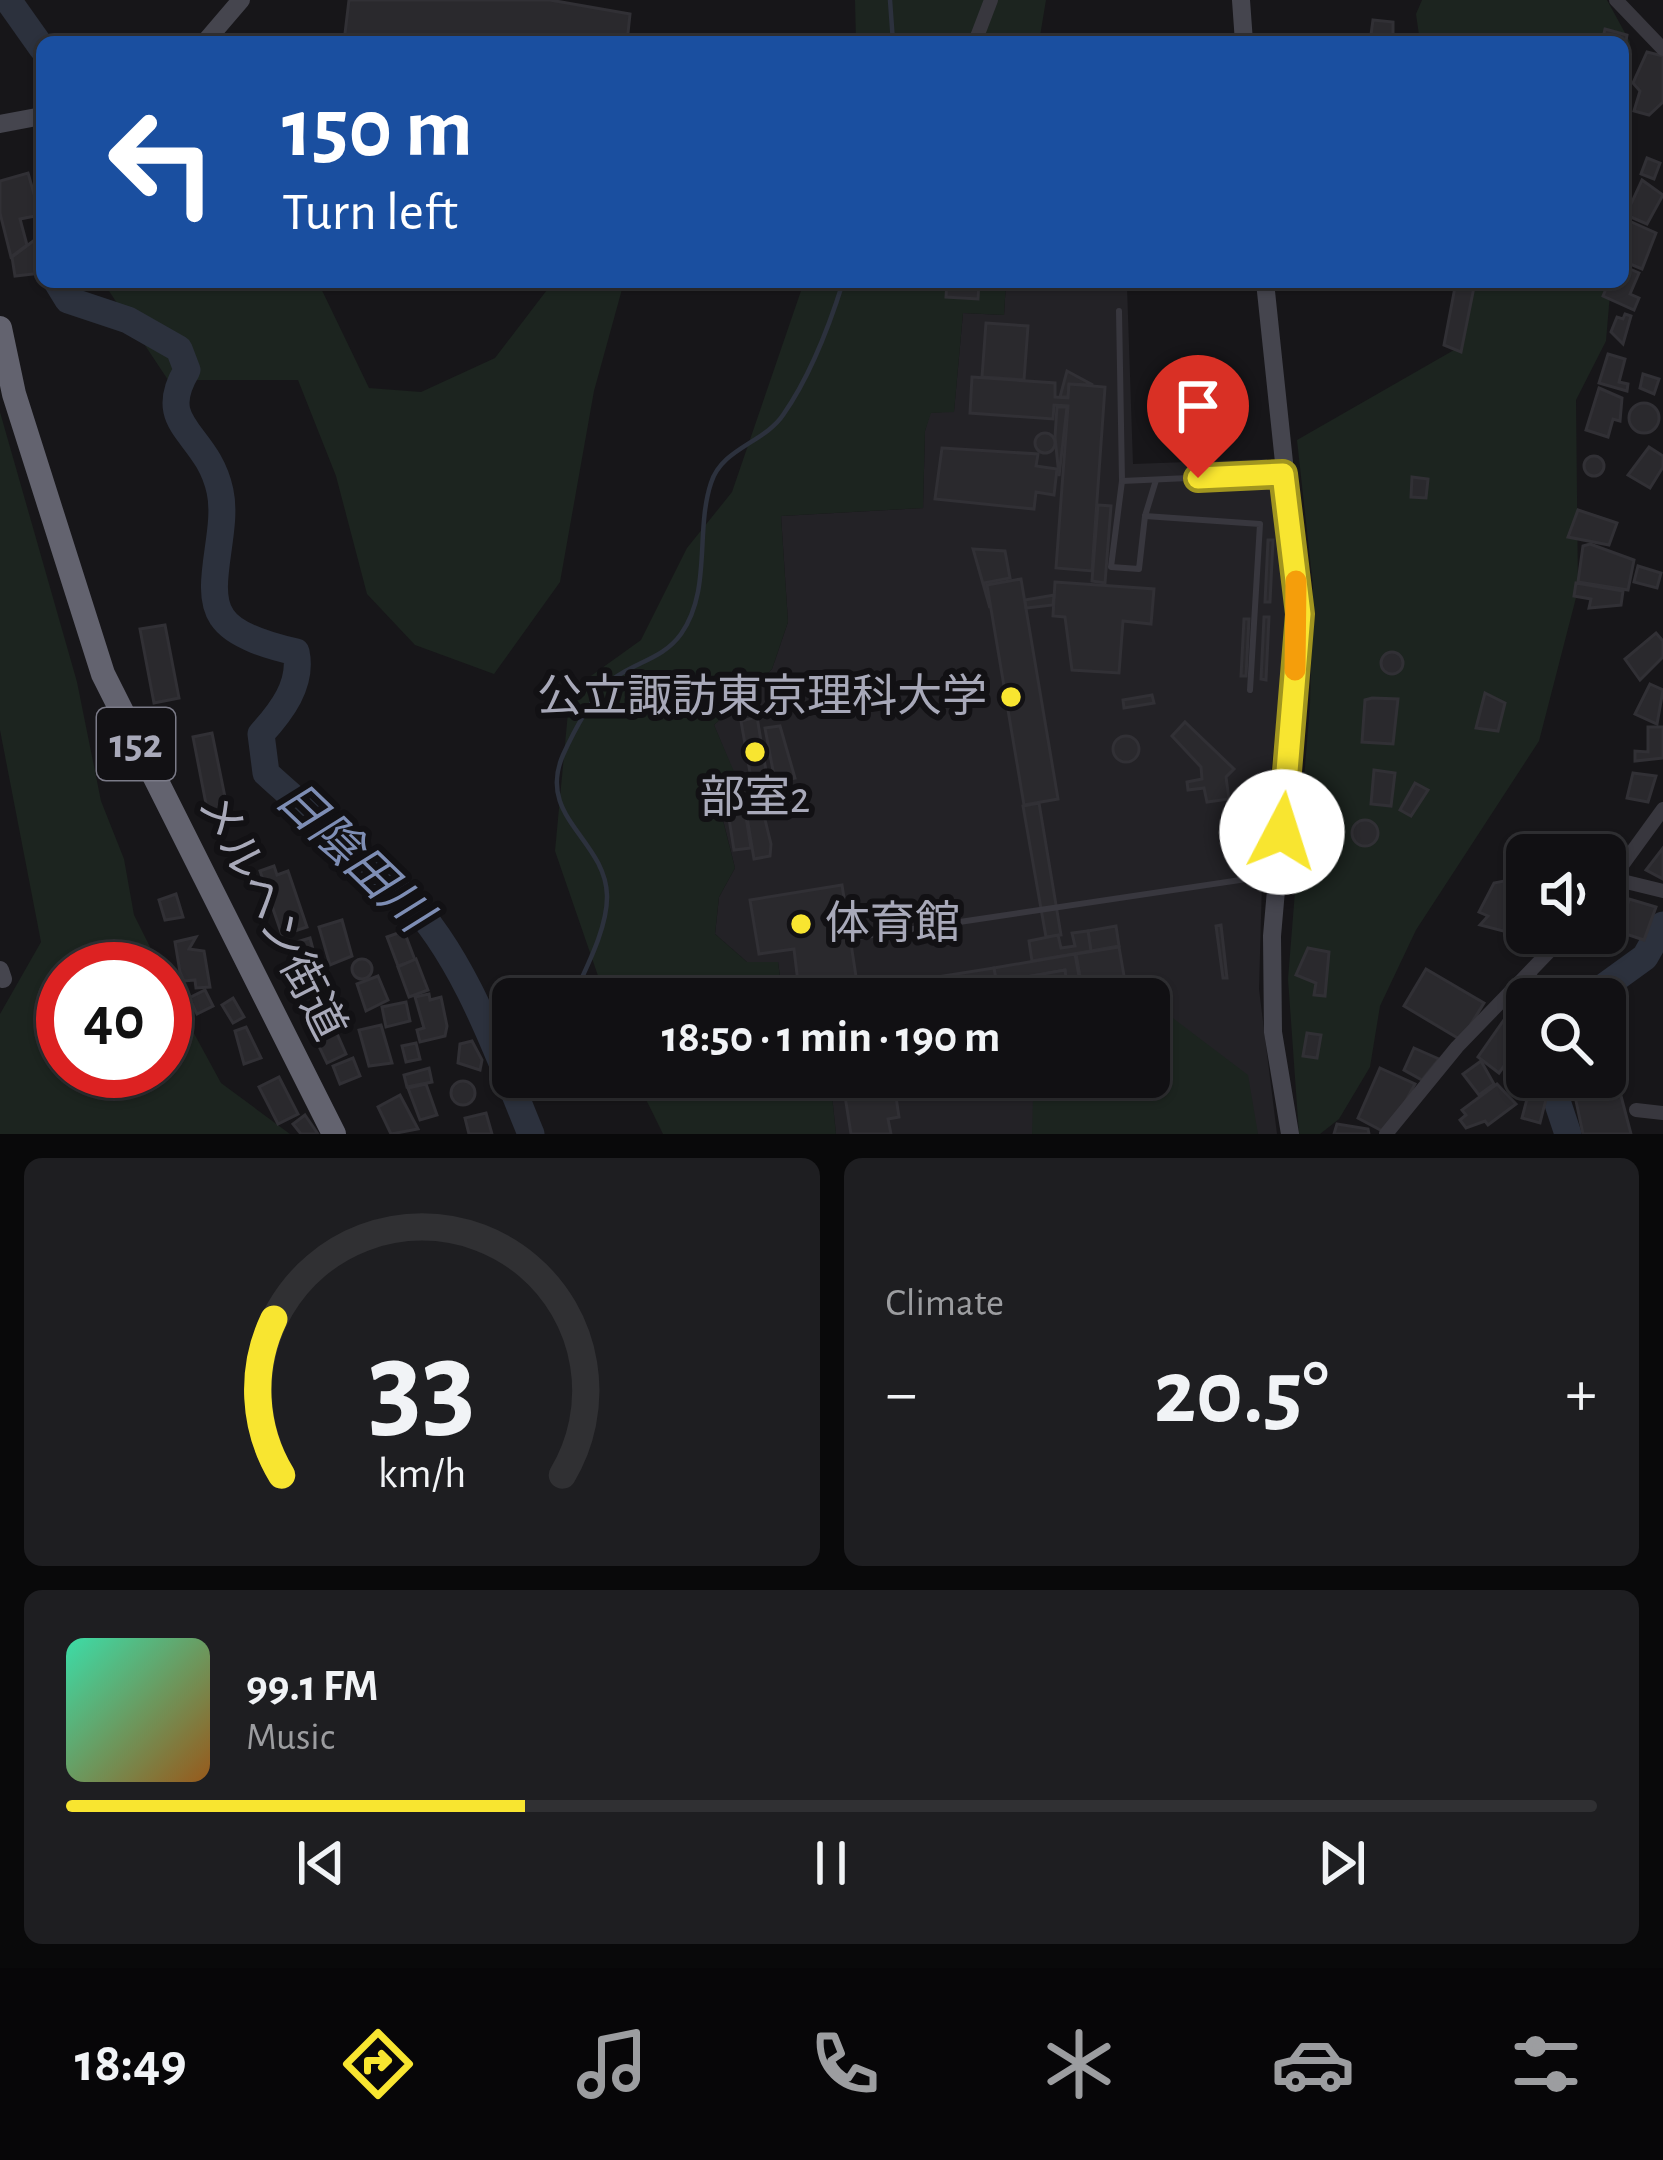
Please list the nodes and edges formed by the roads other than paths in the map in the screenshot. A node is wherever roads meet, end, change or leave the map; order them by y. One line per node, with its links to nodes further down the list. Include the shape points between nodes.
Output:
1 (242, 0): 5 (street)
2 (991, 0): 6 (street)
3 (1241, 0): 7 (street)
4 (1616, 0): 8 (street)
5 (210, 36)
6 (977, 36)
7 (1244, 36)
8 (1663, 49)
9 (36, 117): 10 (street)
10 (0, 124)
11 (1266, 288): 14 (street)
12 (1119, 311): 16 (lane)
13 (0, 328): 29 (highway, メルヘン街道 / 152, via 103,674)
14 (1283, 474): 15 (lane); 21 (street, via 1300,614)
15 (1156, 480): 16 (lane); 17 (lane)
16 (1122, 481): 17 (lane, via 1111,567 1139,568)
17 (1144, 516): 18 (lane, via 1259,524)
18 (1250, 690)
19 (1663, 809): 20 (street)
20 (1626, 861)
21 (1278, 875): 24 (lane); 30 (street, via 1273,1032)
22 (1626, 886): 23 (street)
23 (1663, 892)
24 (859, 937)
25 (1548, 954): 26 (street)
26 (1529, 976): 31 (street)
27 (1636, 1110): 28 (street)
28 (1663, 1113)
29 (334, 1134)
30 (1290, 1134)
31 (1386, 1134)

